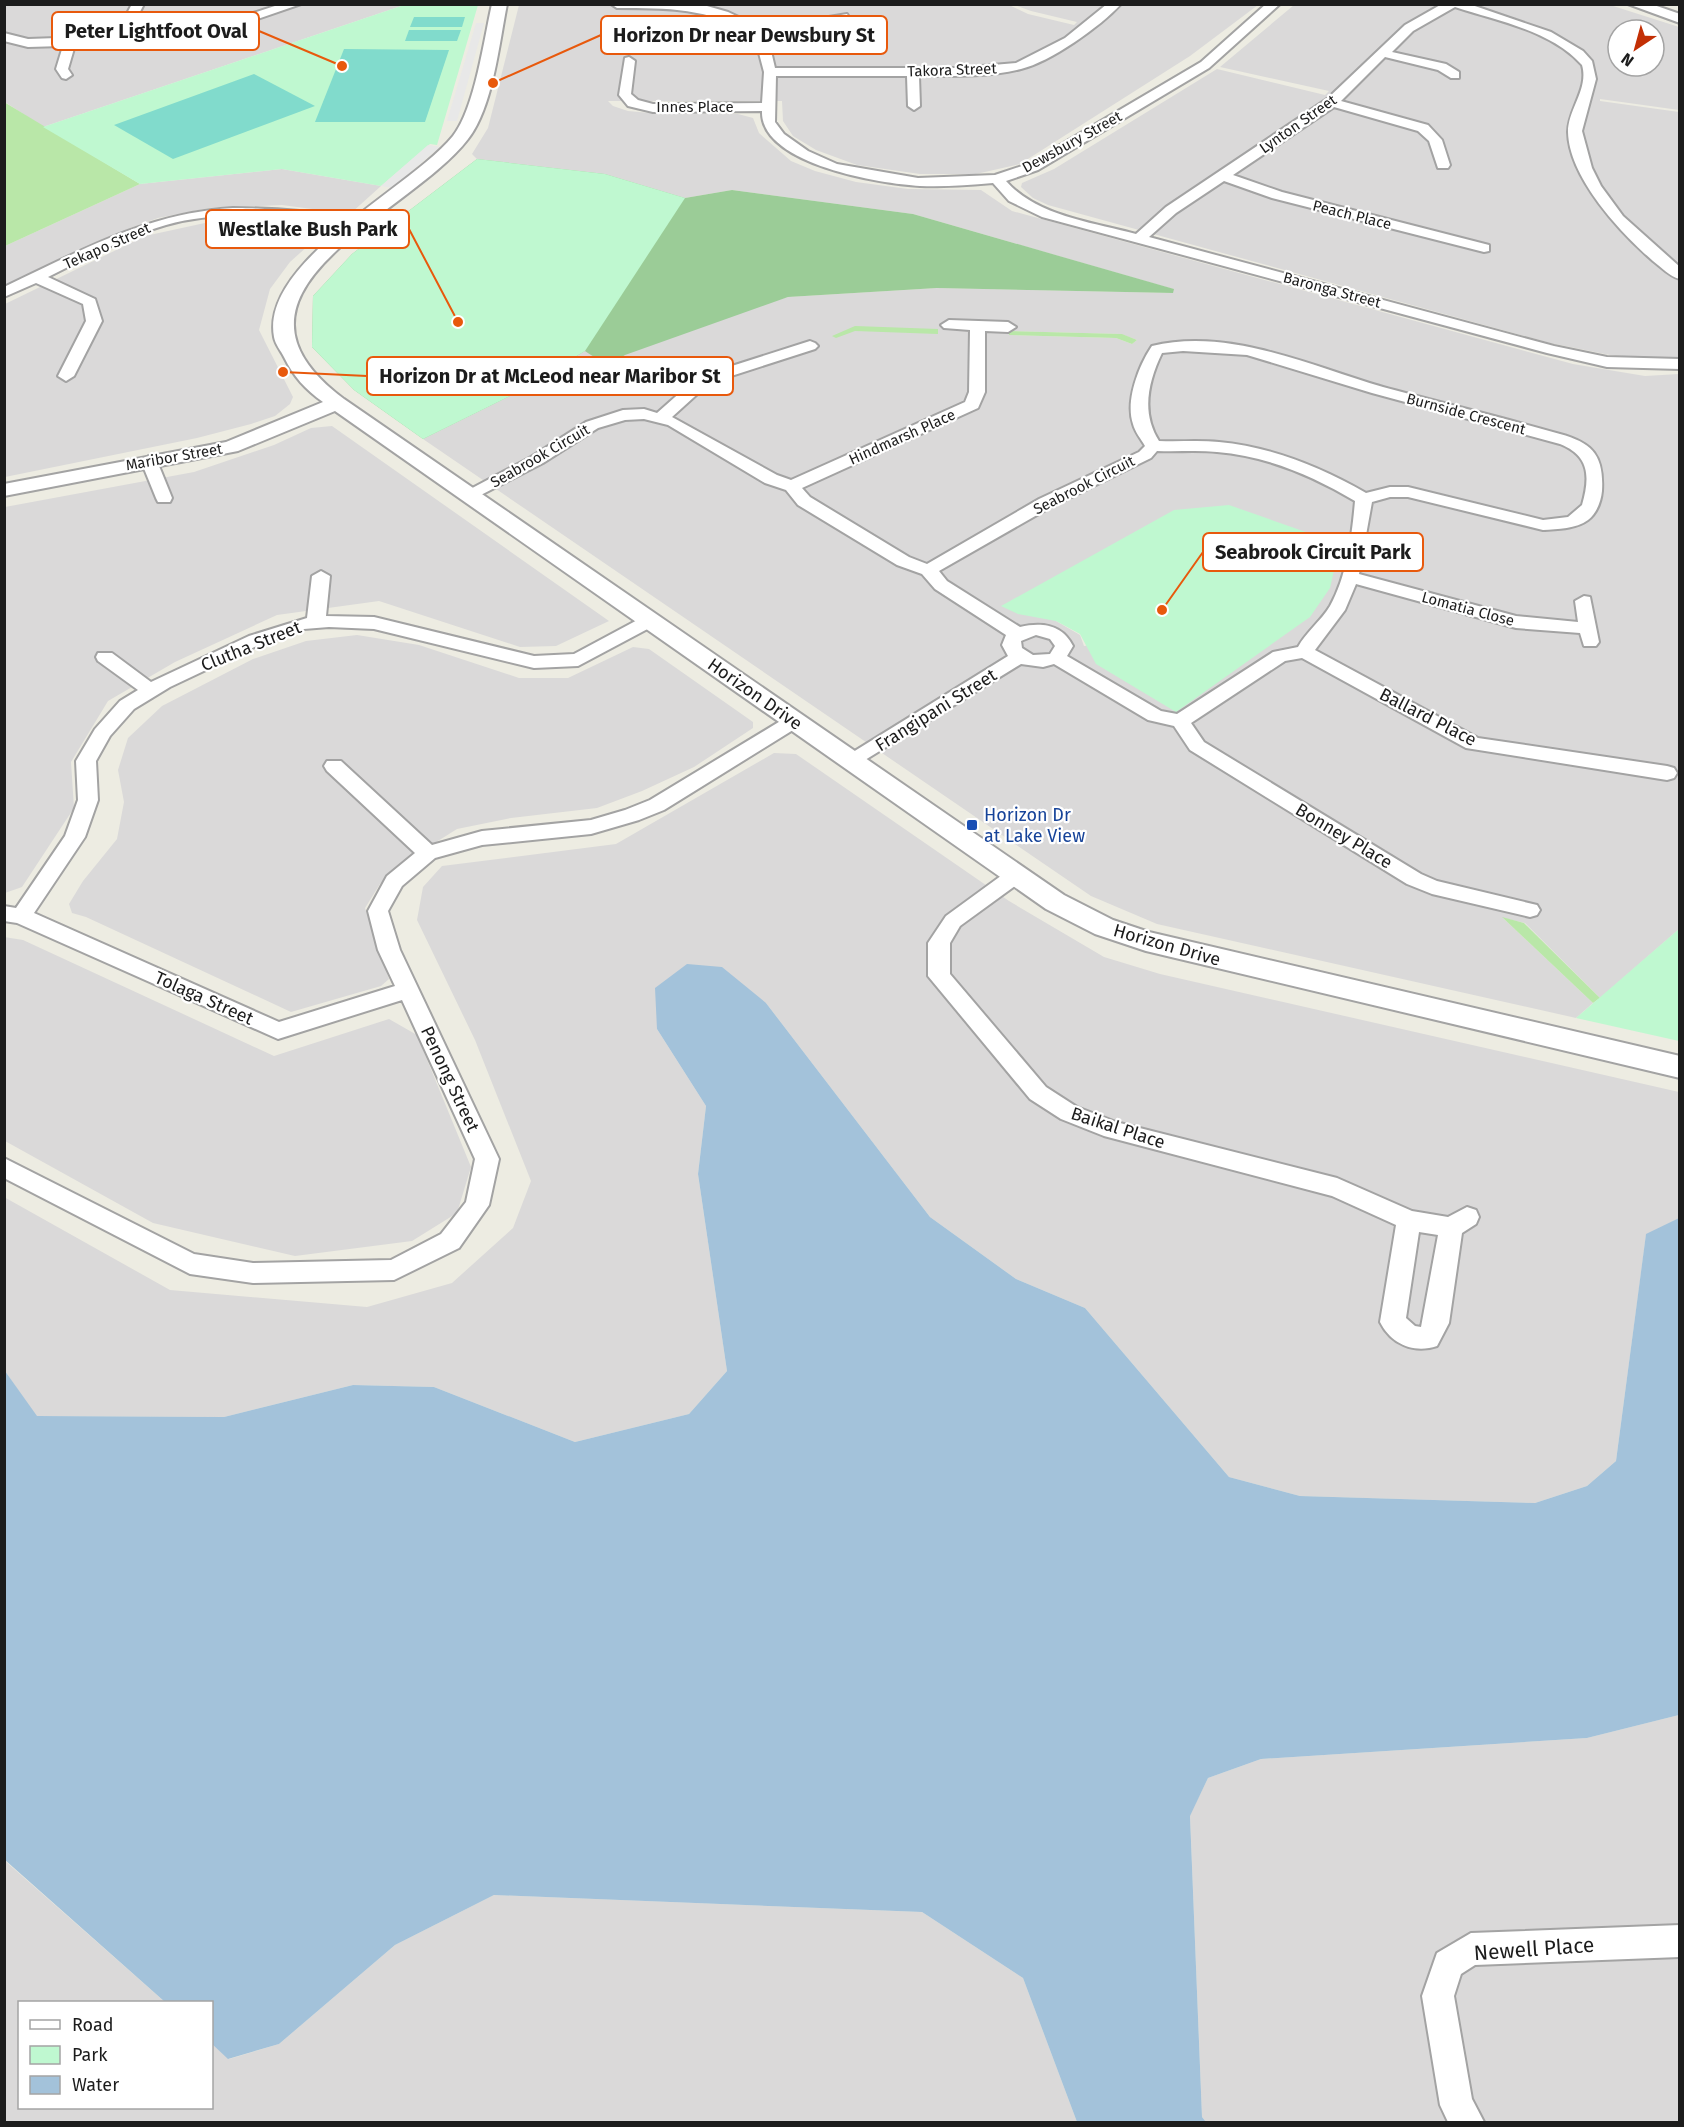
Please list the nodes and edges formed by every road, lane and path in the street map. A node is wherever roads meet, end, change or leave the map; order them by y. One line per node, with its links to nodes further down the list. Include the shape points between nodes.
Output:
1 (138, 4): 15 (street)
2 (295, 4): 15 (street, via 202,34)
3 (501, 4): 29 (street, Horizon Drive, via 462,136 439,162)
4 (617, 4): 5 (street)
5 (631, 4): 10 (street)
6 (1116, 4): 20 (street, Takora Street, via 1069,41 1019,66 988,71)
7 (1274, 4): 28 (street, Dewsbury Street, via 1205,65 1033,167)
8 (1454, 4): 17 (street, Lynton Street, via 1408,28); 32 (street, via 1548,36 1574,49 1589,65 1590,80 1575,132 1584,170 1610,211 1643,246)
9 (1635, 4): 12 (street)
10 (702, 5): 13 (street)
11 (843, 17): 13 (street)
12 (1680, 19)
13 (760, 32): 19 (street, Dewsbury Street)
14 (4, 37): 16 (street, via 28,42)
15 (119, 40): 16 (street)
16 (70, 42): 21 (street, via 62,69)
17 (1382, 53): 22 (street, via 1442,67); 23 (street, Lynton Street)
18 (629, 61): 25 (street, Innes Place, via 625,95 633,104 653,108)
19 (770, 72): 20 (street, Takora Street); 25 (street, Dewsbury Street)
20 (913, 72): 24 (street)
21 (66, 75)
22 (1455, 75)
23 (1332, 102): 26 (street, via 1423,128 1435,140); 27 (street, Lynton Street)
24 (914, 106)
25 (767, 107): 28 (street, Dewsbury Street, via 768,122 779,137 803,154 834,167 918,182)
26 (1443, 165)
27 (1223, 176): 30 (street, Lynton Street, via 1171,210); 31 (street, Peach Place, via 1278,195)
28 (997, 179): 30 (street, Baronga Street, via 1014,198 1031,208)
29 (358, 225): 33 (street, Tekapo Street, via 271,212 219,213 161,222); 41 (street, Horizon Drive, via 302,275 292,288 284,316 287,350 313,384)
30 (1138, 238): 39 (street, Baronga Street, via 1552,350 1608,362)
31 (1484, 248)
32 (1680, 275)
33 (37, 278): 34 (street, Tekapo Street); 40 (street, via 90,302 94,321)
34 (4, 293)
35 (949, 325): 36 (street)
36 (978, 326): 37 (street); 45 (street, Hindmarsh Place, via 977,392 972,405)
37 (1008, 327)
38 (810, 346): 42 (street, via 698,385)
39 (1680, 364)
40 (66, 376)
41 (337, 404): 44 (street, Maribor Street, via 231,447); 47 (street, Horizon Drive)
42 (662, 417): 45 (street, Seabrook Circuit, via 771,479); 47 (street, Seabrook Circuit, via 623,415 592,425 537,460)
43 (1153, 446): 49 (street, Seabrook Circuit, via 1217,447 1260,453 1306,468); 49 (street, Burnside Crescent, via 1138,414 1150,360 1158,349 1183,346 1248,350 1543,434 1584,451 1594,464 1594,502 1586,514 1565,524 1543,525 1408,492); 50 (street, Seabrook Circuit, via 1145,455 1045,503)
44 (149, 461): 46 (street, Maribor Street); 48 (street)
45 (792, 486): 50 (street, Seabrook Circuit, via 804,501 903,561)
46 (4, 490)
47 (469, 494): 54 (street, Horizon Drive)
48 (164, 498)
49 (1364, 499): 52 (street)
50 (928, 570): 56 (street, Seabrook Circuit, via 941,585)
51 (321, 576): 55 (street)
52 (1350, 577): 53 (street, Lomatia Close, via 1515,622 1589,635); 57 (street, via 1339,605 1311,637)
53 (1584, 601)
54 (648, 621): 55 (street, Clutha Street, via 578,660 534,662 374,623); 62 (street, Horizon Drive)
55 (316, 622): 61 (street, Clutha Street, via 255,640)
56 (1017, 633): 59 (street, via 1010,645); 60 (street, via 1036,629 1055,634 1064,646)
57 (1305, 652): 63 (street, via 1280,656); 66 (street, Ballard Place, via 1473,744)
58 (105, 657): 61 (street)
59 (1019, 657): 60 (street, via 1034,662); 64 (street, Frangipani Street)
60 (1057, 658): 63 (street, via 1155,716)
61 (151, 691): 70 (street, Clutha Street, via 127,705 102,733 87,761 88,800 75,837)
62 (794, 721): 64 (street, Horizon Drive); 67 (street, Penong Street, via 657,805 632,815 591,827 482,838)
63 (1180, 721): 69 (street, Bonney Place, via 1197,746 1414,879 1432,887)
64 (852, 762): 68 (street, Horizon Drive)
65 (334, 766): 67 (street)
66 (1667, 773)
67 (428, 853): 71 (street, Penong Street, via 394,881 378,911 389,950)
68 (1016, 875): 72 (street, Horizon Drive, via 1078,915 1146,941); 74 (street, Baikal Place, via 953,921 939,943 939,976 1038,1093 1069,1113 1112,1130 1337,1188)
69 (1530, 910)
70 (13, 915): 71 (street, Tolaga Street, via 278,1031)
71 (408, 990): 73 (street, Penong Street, via 487,1158 477,1204 450,1241 394,1270 253,1273 190,1264)
72 (1680, 1067)
73 (4, 1167)
74 (1409, 1220): 74 (street, Baikal Place, via 1393,1322 1409,1338 1428,1338 1436,1323 1459,1223)
75 (1680, 1941): 76 (street, Newell Place, via 1471,1949 1448,1964 1438,1996 1456,2105)
76 (1467, 2122)

